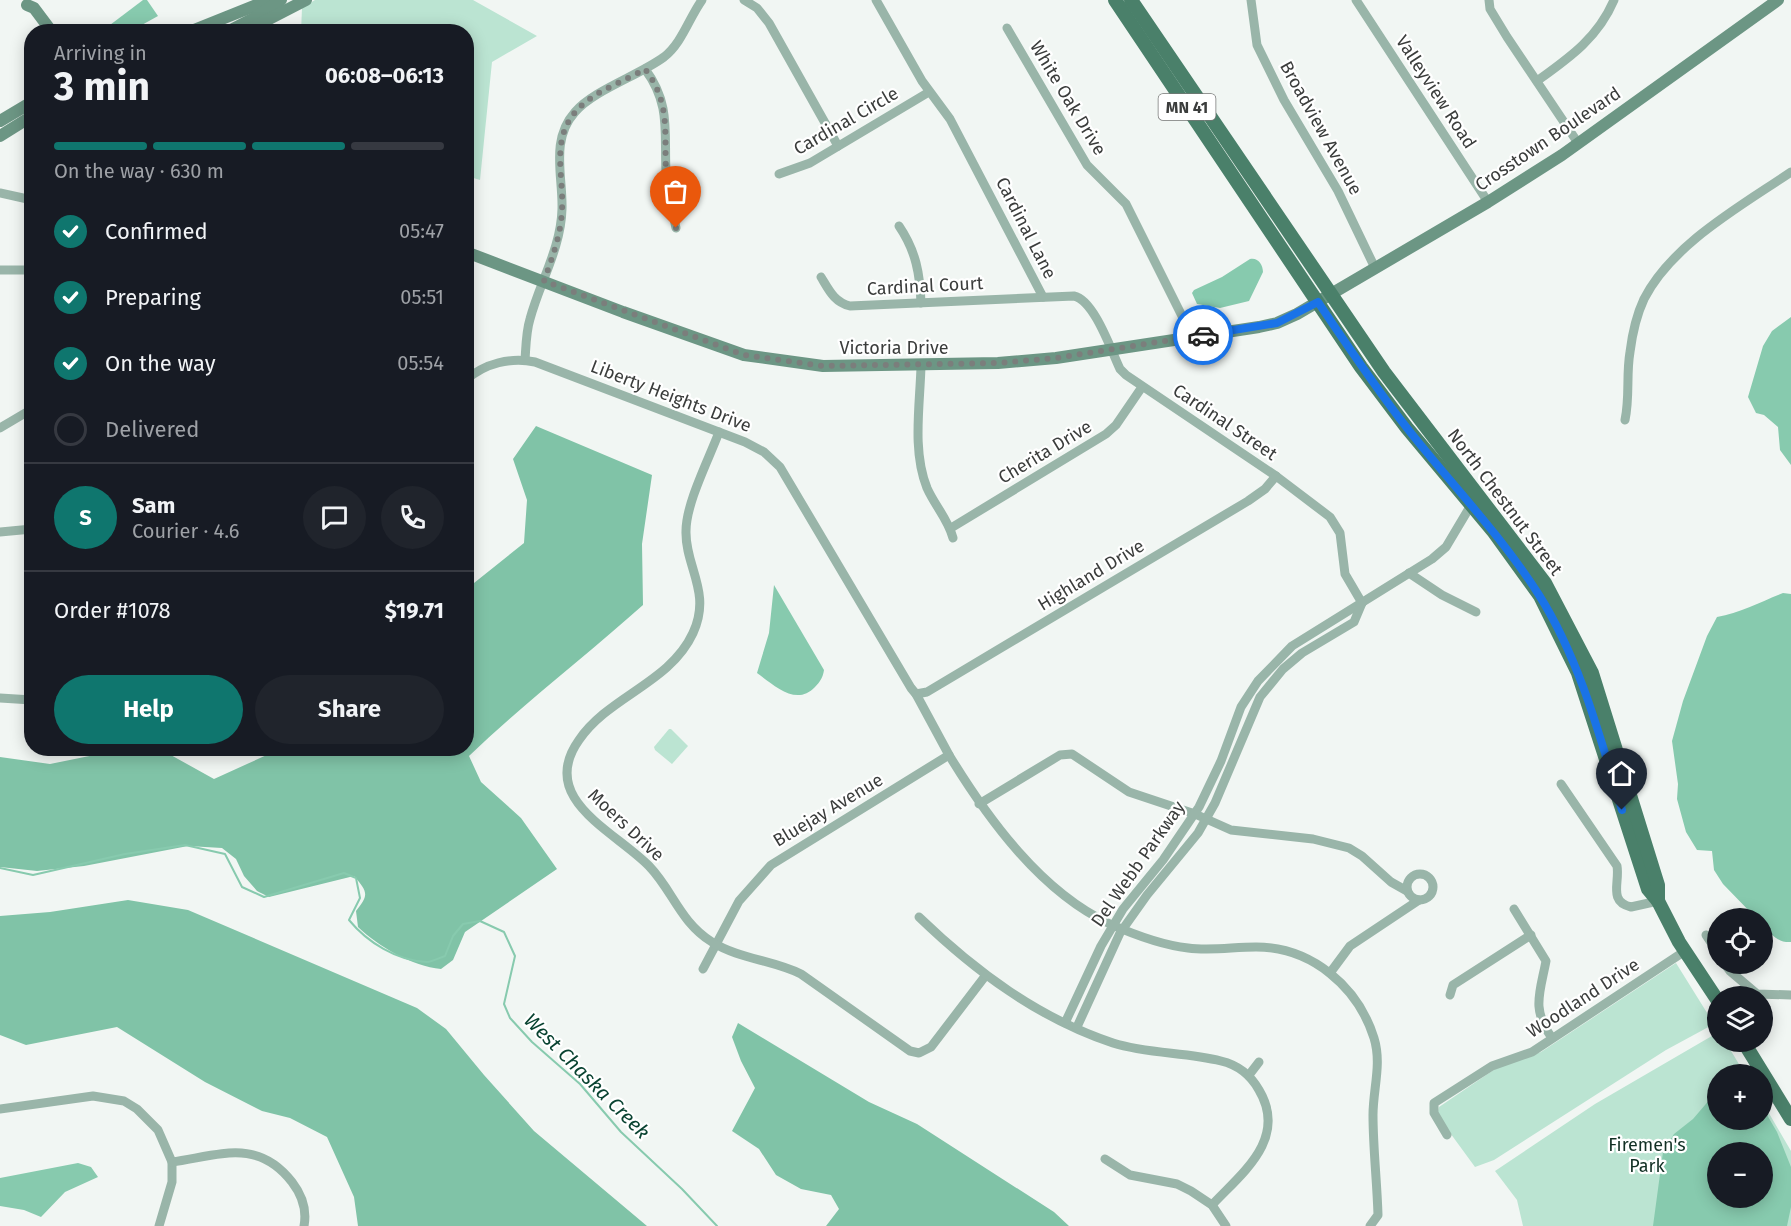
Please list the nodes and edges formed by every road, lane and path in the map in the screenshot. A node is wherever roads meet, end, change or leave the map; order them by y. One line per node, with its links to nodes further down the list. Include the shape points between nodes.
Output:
1 (269, 0): 17 (street)
2 (281, 0): 18 (street)
3 (306, 0): 19 (street)
4 (702, 0): 21 (street, via 676,44)
5 (744, 0): 29 (street, via 769,23)
6 (876, 0): 23 (street, Cardinal Lane)
7 (1115, 0): 44 (main road, North Chestnut Street / MN 41)
8 (1131, 0): 44 (main road, North Chestnut Street / MN 41)
9 (1251, 0): 38 (street, Broadview Avenue, via 1257,45 1284,100 1338,190)
10 (1356, 0): 34 (street, Valleyview Road)
11 (1489, 0): 22 (street, via 1490,9)
12 (1614, 0): 22 (street, via 1594,35)
13 (1778, 0): 28 (street, Crosstown Boulevard)
14 (26, 2): 15 (street); 16 (street)
15 (36, 24)
16 (46, 24)
17 (209, 24)
18 (242, 24)
19 (260, 24)
20 (1007, 28): 46 (street, White Oak Drive, via 1087,165 1126,204)
21 (645, 69): 36 (street, via 658,89 665,114 666,173); 42 (street, via 583,103 569,119 559,155 561,218)
22 (1537, 81): 28 (street)
23 (929, 92): 29 (street, Cardinal Circle); 43 (street, Cardinal Lane, via 950,119)
24 (24, 107): 25 (street)
25 (0, 121)
26 (24, 121): 27 (street)
27 (0, 136)
28 (1578, 143): 34 (street, Crosstown Boulevard)
29 (838, 146): 31 (street, Cardinal Circle, via 802,167)
30 (1791, 172): 53 (street, via 1688,246 1670,262 1643,300 1630,353)
31 (779, 174)
32 (0, 193): 33 (street)
33 (24, 198)
34 (1488, 202): 38 (street, Crosstown Boulevard)
35 (899, 226): 45 (street, via 916,258)
36 (676, 228)
37 (474, 255): 42 (street, Victoria Drive)
38 (1375, 268): 44 (street, Crosstown Boulevard)
39 (0, 270): 40 (street)
40 (24, 270)
41 (821, 277): 45 (street, Cardinal Court, via 834,298 845,305)
42 (544, 281): 48 (street, via 528,328); 49 (street, Victoria Drive, via 744,355 823,366)
43 (1044, 297): 45 (street, Cardinal Court); 47 (street, Cardinal Lane, via 1074,296 1084,300)
44 (1324, 298): 46 (street, Victoria Drive, via 1277,323); 57 (main road, North Chestnut Street / MN 41, via 1401,419); 73 (main road, North Chestnut Street / MN 41, via 1521,549 1562,612 1595,684 1658,885)
45 (921, 303)
46 (1192, 336): 47 (street, Victoria Drive)
47 (1111, 349): 49 (street, Victoria Drive, via 998,363); 51 (street, Cardinal Street, via 1120,369)
48 (525, 360): 50 (street, Liberty Heights Drive, via 493,364); 55 (street, Liberty Heights Drive)
49 (921, 366): 51 (street, Cherita Drive, via 920,463 927,487 952,533 1106,434)
50 (474, 374)
51 (1142, 387): 56 (street, Cardinal Street)
52 (24, 414): 54 (street)
53 (1625, 420)
54 (0, 428)
55 (719, 432): 63 (street, Liberty Heights Drive, via 765,452 780,467); 79 (street, Moers Drive, via 687,519 687,547 699,590 693,634 673,663 591,725 577,742 566,770 568,788 576,801 650,866 690,925)
56 (1276, 476): 61 (street, Cardinal Street, via 1330,517 1340,533 1345,574); 63 (street, Highland Drive, via 1248,501 927,692)
57 (1471, 505): 60 (street, Del Webb Parkway, via 1446,547); 73 (main road, North Chestnut Street / MN 41, via 1540,596 1560,634 1582,684 1641,870)
58 (24, 530): 59 (street)
59 (0, 532)
60 (1409, 573): 61 (street, Del Webb Parkway); 62 (street)
61 (1362, 603): 69 (street, Del Webb Parkway, via 1292,646 1258,681 1241,707 1221,762); 70 (street, Del Webb Parkway, via 1354,622 1302,653 1260,697)
62 (1476, 612)
63 (916, 694): 66 (street)
64 (0, 699): 65 (street)
65 (24, 700)
66 (950, 756): 68 (street); 79 (street, Bluejay Avenue, via 771,865 739,902)
67 (1561, 784): 73 (street, via 1617,866 1619,901 1631,907)
68 (979, 804): 69 (street, via 1060,755 1068,754 1129,792); 76 (street, via 1054,887 1090,914)
69 (1195, 814): 70 (street); 76 (street, Del Webb Parkway)
70 (1206, 819): 71 (street, via 1231,830 1313,839 1349,848); 77 (street, Del Webb Parkway)
71 (1407, 891): 72 (street); 72 (street, via 1407,884 1424,873 1429,876 1434,883 1433,892)
72 (1419, 900): 82 (street, via 1350,946)
73 (1658, 901): 80 (main road, MN 41)
74 (1514, 909): 78 (street)
75 (919, 917): 84 (street)
76 (1113, 925): 77 (street); 88 (street, Del Webb Parkway)
77 (1123, 928): 82 (street, via 1156,942 1187,948 1271,949 1302,958); 89 (street, Del Webb Parkway)
78 (1531, 935): 86 (street, via 1453,985); 90 (street, via 1546,961 1538,1008 1542,1025)
79 (717, 945): 81 (street, Bluejay Avenue); 84 (street, Moers Drive, via 801,974 902,1047 916,1052 931,1047)
80 (1685, 951): 85 (main road, MN 41); 90 (street, Woodland Drive)
81 (704, 969)
82 (1330, 973): 103 (street, via 1363,1012 1377,1052 1373,1148 1378,1215)
83 (1734, 974): 87 (street, via 1757,994)
84 (986, 975): 88 (street)
85 (1708, 986)
86 (1450, 995)
87 (1791, 995)
88 (1065, 1023): 89 (street)
89 (1077, 1027): 93 (street, via 1136,1048 1218,1060)
90 (1552, 1038): 96 (street, Woodland Drive, via 1532,1052 1492,1066 1434,1103 1434,1113)
91 (1750, 1052): 95 (main road)
92 (1259, 1062): 93 (street)
93 (1249, 1075): 99 (street, via 1267,1108 1267,1137 1250,1166)
94 (0, 1109): 98 (street, via 93,1096 124,1101 158,1130)
95 (1791, 1119)
96 (1447, 1134)
97 (1105, 1159): 99 (street, via 1130,1175 1177,1184)
98 (172, 1162): 100 (street, via 172,1182); 101 (street, via 243,1152 257,1154 297,1188 304,1204)
99 (1212, 1205): 102 (street)
100 (159, 1226)
101 (304, 1226)
102 (1226, 1226)
103 (1370, 1226)

